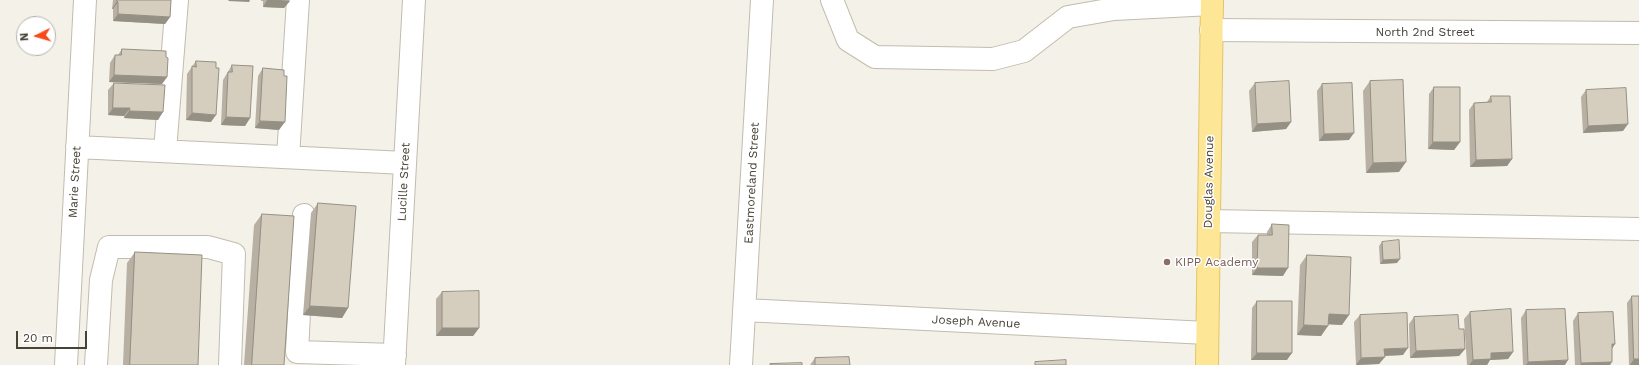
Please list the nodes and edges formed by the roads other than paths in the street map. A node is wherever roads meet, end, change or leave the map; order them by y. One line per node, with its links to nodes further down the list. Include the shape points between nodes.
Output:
1 (85, 0): 11 (street, Marie Street)
2 (177, 0): 12 (street)
3 (298, 0): 13 (street)
4 (414, 0): 14 (street, Lucille Street)
5 (762, 0): 18 (street, Eastmoreland Street)
6 (832, 0): 8 (street, via 848,40 875,57 993,59 1024,50 1068,17)
7 (1212, 2): 8 (street); 9 (main road, Douglas Avenue)
8 (1126, 4)
9 (1212, 30): 10 (street, North 2nd Street); 16 (main road, Douglas Avenue)
10 (1639, 33)
11 (77, 146): 12 (street); 22 (street, Marie Street)
12 (165, 151): 13 (street)
13 (288, 157): 14 (street)
14 (405, 162): 21 (street, Lucille Street)
15 (304, 215): 20 (street)
16 (1209, 221): 17 (street); 19 (main road, Douglas Avenue)
17 (1639, 229)
18 (744, 310): 19 (street, Joseph Avenue); 25 (street, Eastmoreland Street)
19 (1207, 333): 26 (main road, Douglas Avenue)
20 (296, 359): 21 (street)
21 (395, 360)
22 (66, 365)
23 (96, 365): 24 (street, via 101,280 109,246 117,246 208,247 234,254)
24 (230, 365)
25 (741, 365)
26 (1207, 365)

